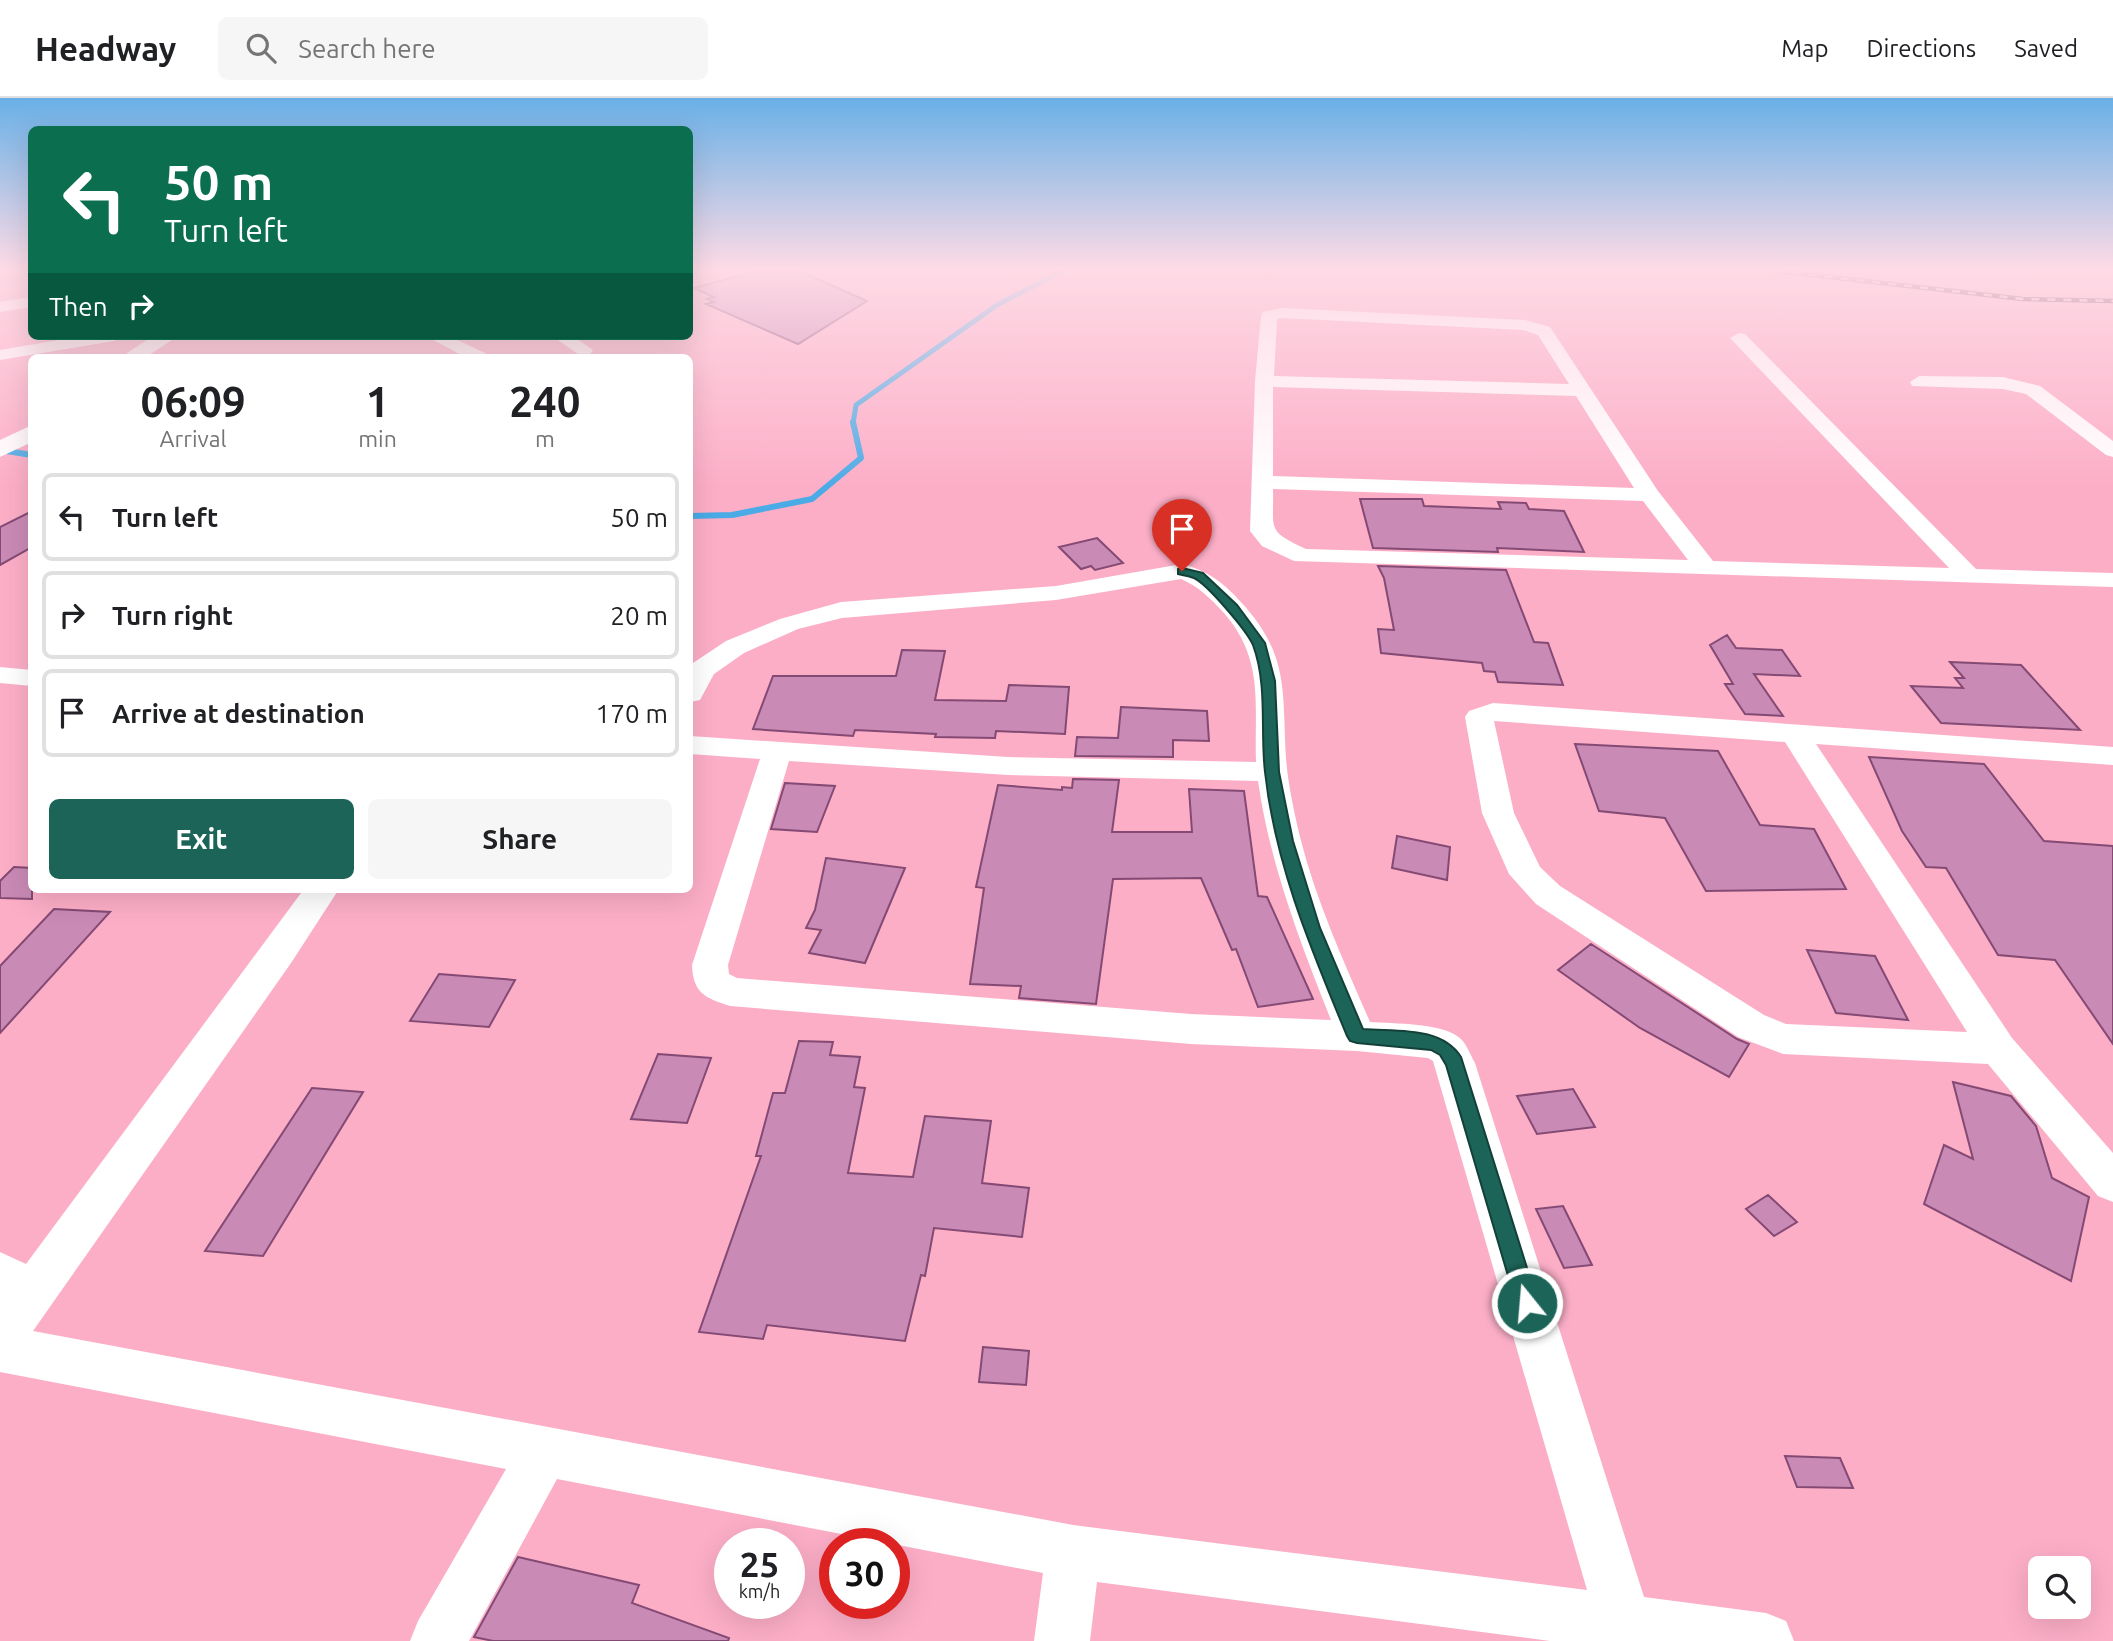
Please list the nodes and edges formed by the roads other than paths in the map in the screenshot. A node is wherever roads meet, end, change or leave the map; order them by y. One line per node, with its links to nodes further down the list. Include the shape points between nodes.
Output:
1 (72, 343): 11 (street)
2 (169, 343): 8 (main road)
3 (573, 343): 10 (street, via 584,350)
4 (1267, 343): 12 (street)
5 (1551, 343): 14 (street)
6 (1744, 343): 22 (street)
7 (432, 345): 9 (street, via 453,345)
8 (139, 354)
9 (472, 354)
10 (575, 354)
11 (0, 355)
12 (1264, 381): 14 (street); 19 (street)
13 (1919, 382): 18 (street, via 2003,383 2033,390)
14 (1580, 390): 20 (street)
15 (28, 417): 17 (main road)
16 (28, 433): 17 (main road)
17 (1, 437)
18 (2113, 451)
19 (1261, 482): 20 (street); 21 (street, via 1262,531 1270,541 1302,556)
20 (1648, 495): 21 (street)
21 (1707, 569): 22 (street)
22 (1968, 575): 23 (street)
23 (2113, 580)
24 (0, 675): 25 (street)
25 (28, 678)
26 (693, 688): 31 (street, via 703,669 735,648 789,624 841,610 1056,593 1182,571 1199,576 1259,643 1268,681)
27 (1794, 733): 30 (street); 34 (street); 34 (street, via 1493,712 1479,717 1498,814 1534,882 1751,1026 1783,1039)
28 (693, 745): 29 (street)
29 (777, 751): 31 (street, via 1008,766); 33 (street, via 710,965 711,981 730,992 1192,1029)
30 (2113, 756)
31 (1272, 772): 33 (street, via 1285,841 1311,928)
32 (319, 893): 36 (street, via 278,954)
33 (1357, 1036): 41 (street, via 1434,1043 1447,1050 1455,1063)
34 (1998, 1049): 35 (street)
35 (2113, 1183)
36 (16, 1283): 37 (street)
37 (0, 1338)
38 (0, 1348): 39 (street)
39 (545, 1451): 40 (street); 42 (street)
40 (1073, 1552): 41 (street); 43 (street)
41 (1627, 1632): 44 (street)
42 (438, 1641)
43 (1062, 1641)
44 (1766, 1641)

